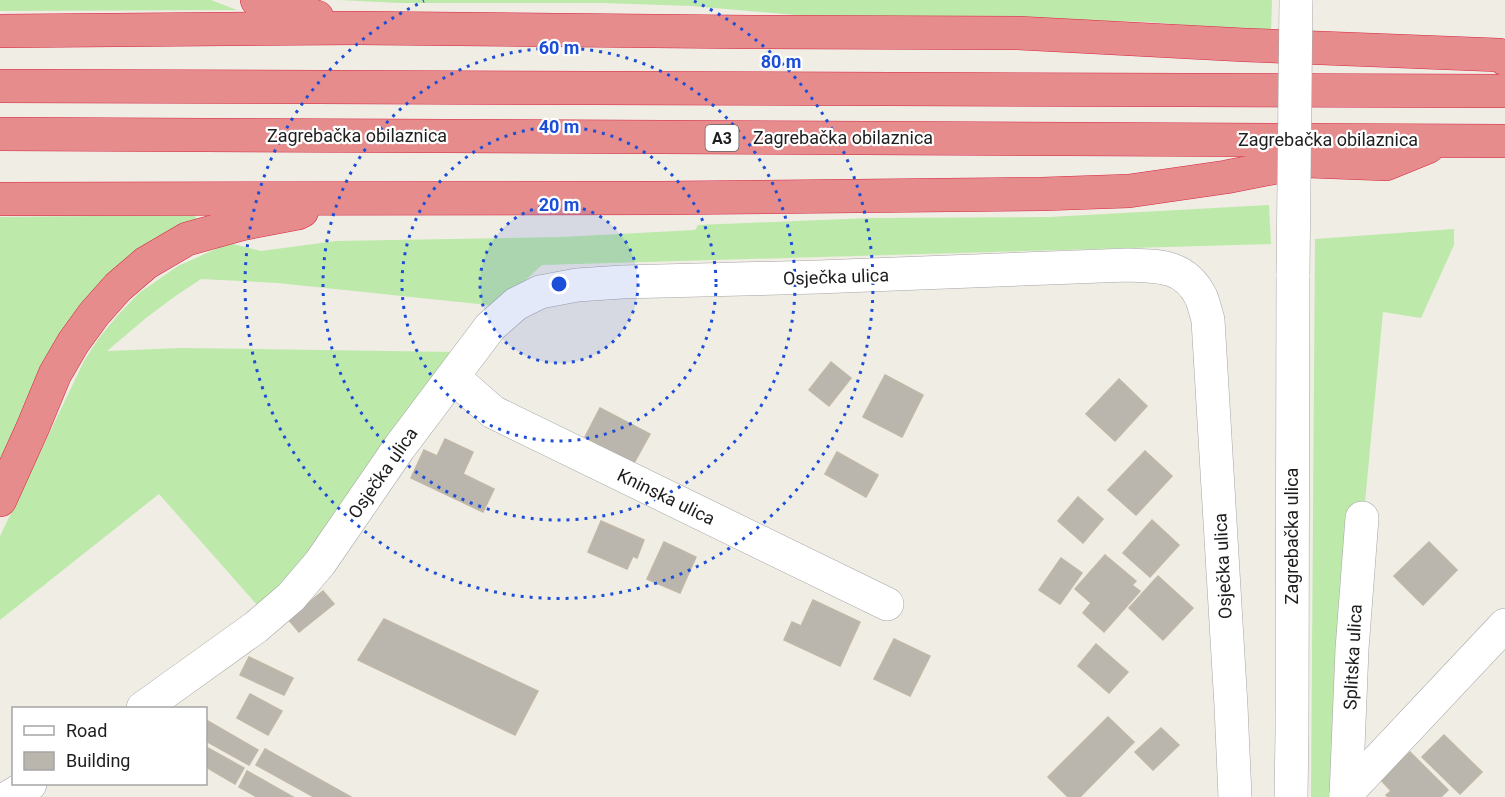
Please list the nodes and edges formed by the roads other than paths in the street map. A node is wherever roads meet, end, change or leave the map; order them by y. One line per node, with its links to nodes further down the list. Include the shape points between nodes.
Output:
1 (257, 0): 3 (highway)
2 (1296, 0): 23 (street, Zagrebačka ulica, bridge)
3 (357, 28): 4 (highway); 5 (highway, via 1018,33 1499,55)
4 (0, 31)
5 (1505, 59)
6 (0, 86): 7 (highway)
7 (1505, 91)
8 (0, 134): 9 (highway, Zagrebačka obilaznica / A3)
9 (1444, 141): 10 (highway, Zagrebačka obilaznica / A3); 11 (highway, via 1386,164 1307,161 1129,191 686,198)
10 (1505, 141)
11 (322, 198): 12 (highway); 14 (highway, via 298,213 187,239 146,263 118,287 73,343 55,374)
12 (0, 199)
13 (453, 377): 16 (street, Kninska ulica, via 493,412); 18 (street, Osječka ulica, via 320,563 291,597); 22 (street, Osječka ulica, via 490,327 516,304 540,292 577,285 1128,265 1173,269 1187,277 1201,297 1208,320)
14 (0, 500)
15 (1362, 518): 20 (street, Splitska ulica)
16 (887, 604)
17 (1505, 625): 20 (street)
18 (144, 707)
19 (27, 785): 21 (street)
20 (1346, 795)
21 (9, 797)
22 (1235, 797)
23 (1291, 797)

